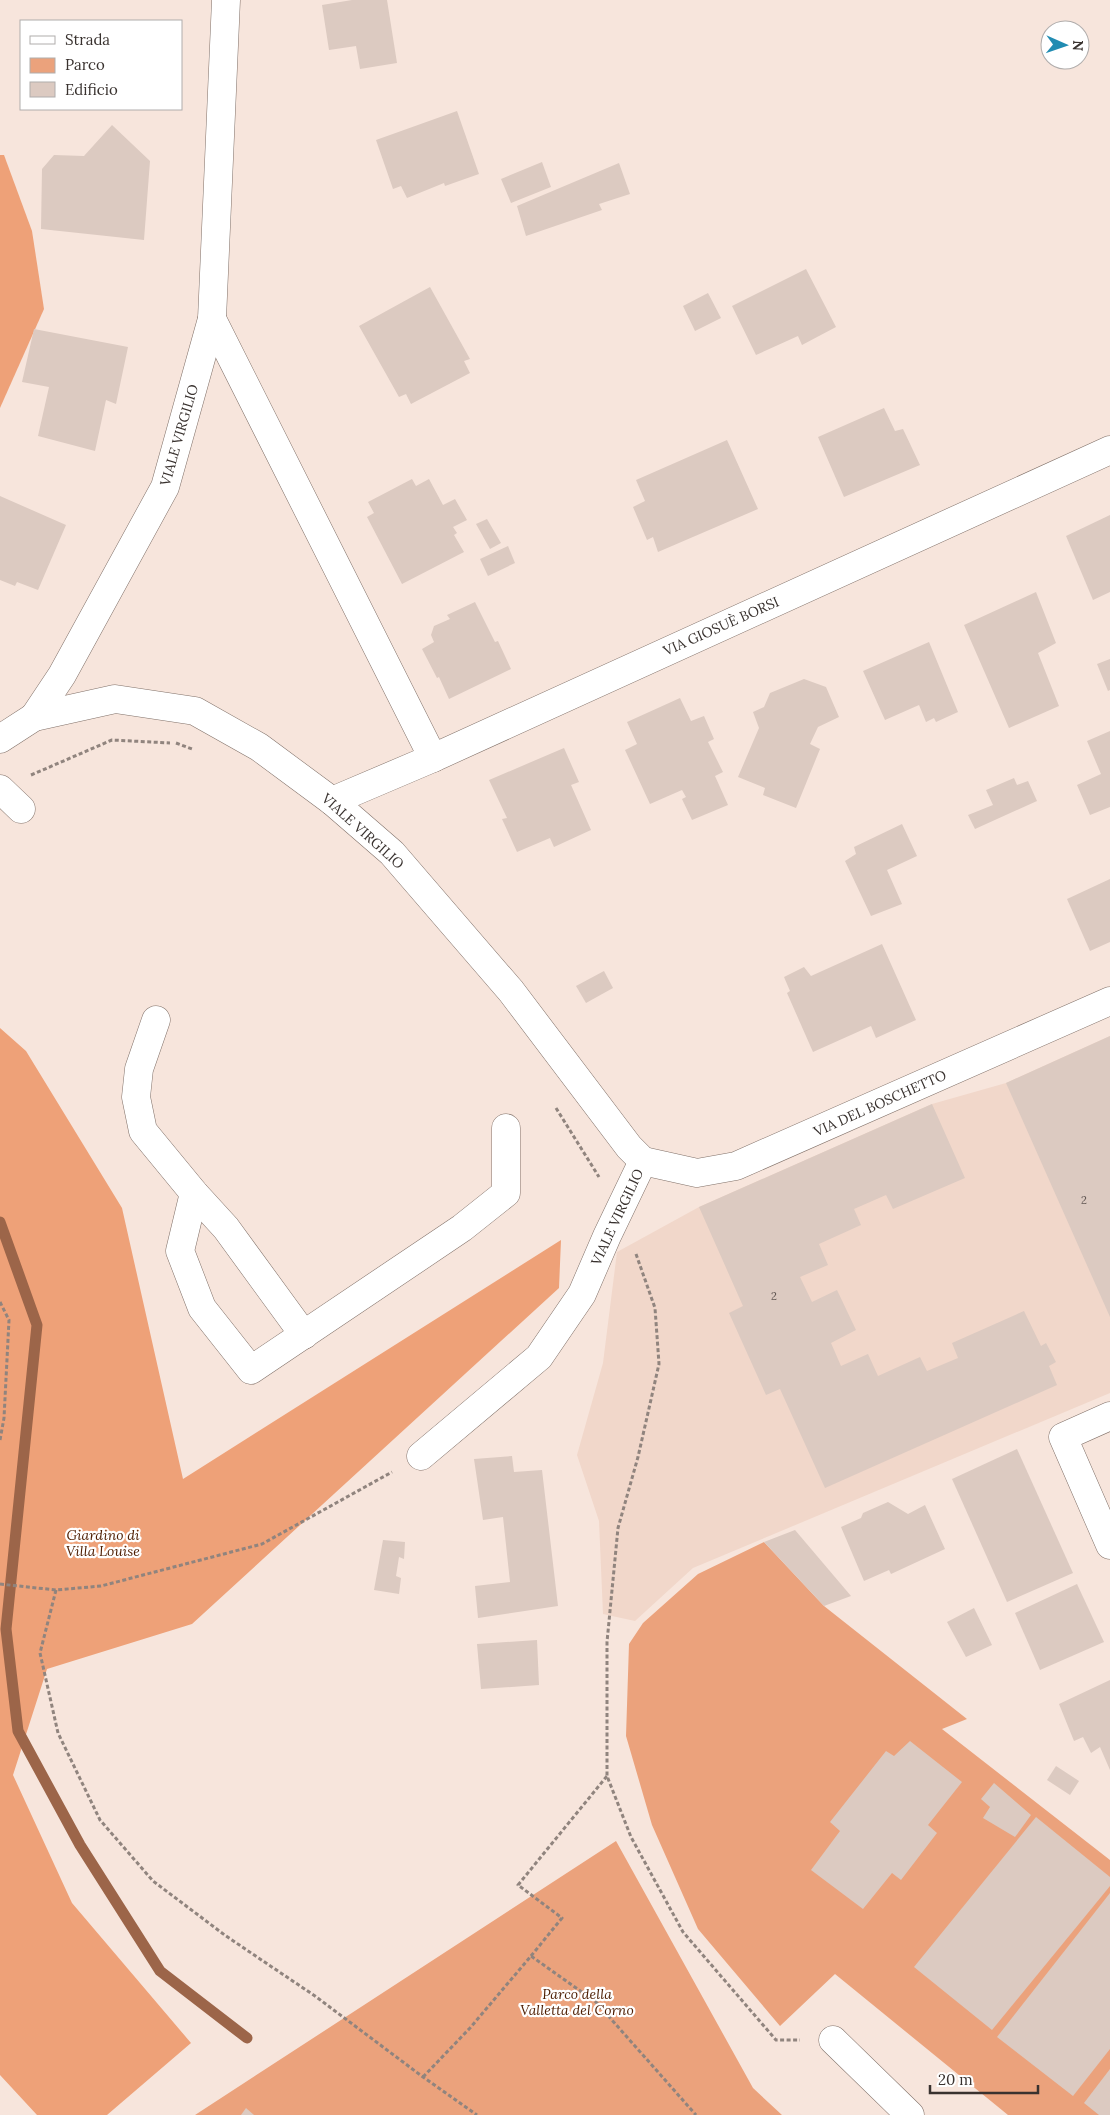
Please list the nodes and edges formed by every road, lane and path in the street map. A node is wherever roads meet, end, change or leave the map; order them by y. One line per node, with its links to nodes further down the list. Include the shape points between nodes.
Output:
1 (226, 0): 2 (street, VIALE VIRGILIO)
2 (212, 319): 4 (street, VIALE VIRGILIO, via 165,487 62,675); 7 (street, VIALE VIRGILIO)
3 (1110, 450): 7 (street, VIA GIOSUÈ BORSI)
4 (34, 717): 5 (street); 10 (street, VIALE VIRGILIO, via 115,699 195,710 259,747)
5 (0, 739)
6 (194, 750): 8 (path, via 176,743 112,740)
7 (433, 758): 10 (street, VIA GIOSUÈ BORSI)
8 (26, 777)
9 (0, 789): 11 (street)
10 (332, 801): 16 (street, VIALE VIRGILIO, via 392,853 505,984)
11 (21, 809)
12 (1110, 1001): 16 (street, VIA DEL BOSCHETTO, via 736,1166 697,1173)
13 (156, 1020): 17 (street, via 139,1069 136,1097 143,1131)
14 (552, 1103): 18 (path)
15 (506, 1128): 20 (street, via 506,1193 462,1228)
16 (643, 1161): 18 (street, VIALE VIRGILIO)
17 (194, 1193): 20 (street, via 226,1228); 20 (street, via 180,1250 208,1316 251,1370)
18 (619, 1209): 23 (street, VIALE VIRGILIO, via 582,1294 539,1358); 27 (path, via 655,1308 659,1364 618,1528 607,1642)
19 (0, 1302): 22 (path, via 9,1320)
20 (304, 1335)
21 (1110, 1416): 24 (street, via 1064,1437)
22 (0, 1440)
23 (422, 1456): 26 (path, via 262,1544 101,1586)
24 (1110, 1545)
25 (0, 1584): 26 (path)
26 (56, 1590): 30 (path, via 40,1653 58,1733 100,1820 153,1881)
27 (607, 1776): 28 (path, via 518,1885 562,1918); 29 (path, via 631,1836 683,1932 776,2040)
28 (531, 1956): 30 (path, via 470,2028); 32 (path, via 596,2002)
29 (833, 2040): 33 (street)
30 (422, 2077): 31 (path)
31 (477, 2115)
32 (696, 2115)
33 (910, 2115)

